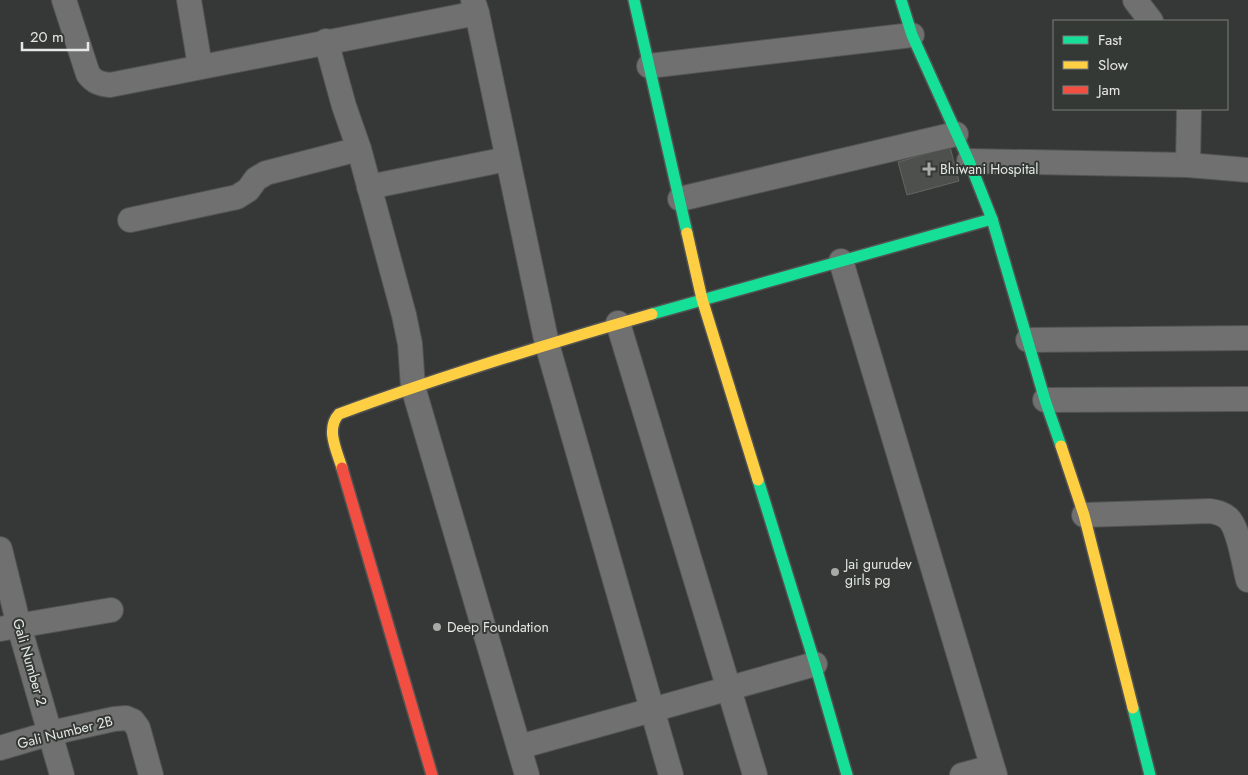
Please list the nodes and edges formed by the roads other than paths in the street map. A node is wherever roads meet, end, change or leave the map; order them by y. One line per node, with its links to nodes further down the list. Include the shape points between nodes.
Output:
1 (64, 0): 10 (street, via 92,80 110,85)
2 (189, 0): 10 (street)
3 (634, 0): 11 (street)
4 (900, 0): 8 (street)
5 (1135, 0): 7 (street)
6 (475, 6): 9 (street); 15 (street)
7 (1150, 20)
8 (912, 35): 11 (street); 13 (street)
9 (326, 41): 10 (street); 14 (street)
10 (200, 66)
11 (649, 66): 20 (street)
12 (1189, 110): 17 (street)
13 (956, 134): 16 (street); 20 (street)
14 (359, 149): 19 (street); 22 (street, via 266,173 256,178 248,190 237,197)
15 (507, 159): 19 (street); 28 (street)
16 (969, 161): 17 (street); 21 (street)
17 (1188, 165): 18 (street)
18 (1248, 170)
19 (370, 187): 29 (street, via 404,315)
20 (680, 200): 24 (street)
21 (992, 219): 23 (street); 27 (street)
22 (130, 220)
23 (841, 261): 24 (street); 43 (street)
24 (702, 299): 25 (street); 37 (street)
25 (618, 323): 28 (street); 38 (street)
26 (1248, 338): 27 (street)
27 (1028, 340): 31 (street)
28 (546, 344): 29 (street); 39 (street)
29 (413, 387): 41 (street); 46 (street, via 339,414 331,426)
30 (1248, 399): 31 (street)
31 (1045, 400): 32 (street)
32 (1084, 515): 34 (street, via 1220,512 1234,527); 52 (street)
33 (0, 549): 36 (street, Gali Number 2)
34 (1248, 580)
35 (111, 610): 36 (street)
36 (9, 627): 40 (street, Gali Number 2)
37 (814, 664): 38 (street); 50 (street)
38 (728, 688): 39 (street); 49 (street)
39 (652, 710): 41 (street); 48 (street)
40 (51, 733): 42 (street, Gali Number 2B); 44 (street, Gali Number 2); 45 (street, Gali Number 2B, via 126,718 138,728)
41 (519, 747): 47 (street)
42 (0, 748)
43 (994, 771): 51 (street)
44 (62, 775)
45 (151, 775)
46 (432, 775)
47 (527, 775)
48 (671, 775)
49 (755, 775)
50 (847, 775)
51 (962, 775)
52 (1150, 775)

